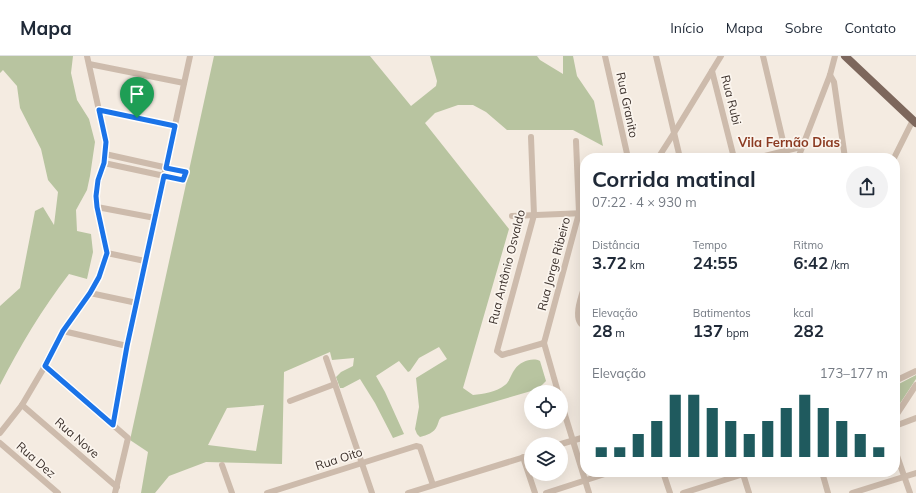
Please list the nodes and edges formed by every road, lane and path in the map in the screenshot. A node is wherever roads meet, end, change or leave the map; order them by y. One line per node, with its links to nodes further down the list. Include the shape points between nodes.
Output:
1 (87, 56): 9 (street)
2 (190, 56): 12 (street)
3 (605, 56): 21 (street, Rua Granito)
4 (656, 56): 16 (street)
5 (721, 56): 10 (street)
6 (763, 56): 20 (street)
7 (835, 56): 11 (street)
8 (846, 56): 14 (main road)
9 (88, 64): 12 (street); 13 (street)
10 (712, 71): 16 (street); 24 (street, Rua Rubi)
11 (830, 75): 19 (street); 27 (street, via 834,82)
12 (184, 84): 15 (street)
13 (99, 110): 15 (street); 29 (street, via 106,142)
14 (914, 122): 28 (street)
15 (175, 126): 31 (street)
16 (674, 133): 22 (street); 23 (street)
17 (531, 137): 36 (street, Rua Antônio Osvaldo)
18 (576, 141): 33 (street, Rua Jorge Ribeiro)
19 (801, 147): 20 (street); 26 (street)
20 (785, 151): 25 (street)
21 (627, 153)
22 (661, 153)
23 (679, 153)
24 (733, 153)
25 (777, 153)
26 (799, 153)
27 (844, 153)
28 (897, 153)
29 (105, 154): 30 (street); 31 (street)
30 (104, 163): 32 (street); 34 (street, via 98,180)
31 (166, 168): 32 (street); 32 (street, via 186,172 183,180)
32 (164, 176): 38 (street)
33 (580, 189)
34 (97, 207): 38 (street); 40 (street)
35 (580, 213): 36 (street)
36 (534, 215): 37 (street); 47 (street, Rua Antônio Osvaldo, via 497,351 502,355)
37 (512, 216)
38 (155, 218): 41 (street)
39 (580, 220): 47 (street, Rua Jorge Ribeiro)
40 (107, 253): 41 (street); 42 (street, via 99,277)
41 (146, 260): 43 (street)
42 (90, 293): 43 (street); 46 (street)
43 (137, 303): 48 (street)
44 (580, 305): 45 (street)
45 (580, 323)
46 (63, 331): 48 (street); 50 (street)
47 (544, 343): 54 (street)
48 (127, 346): 61 (street)
49 (326, 358): 53 (street)
50 (45, 366): 57 (street); 61 (street)
51 (916, 371): 52 (street)
52 (900, 379)
53 (335, 384): 56 (street); 69 (street)
54 (556, 385)
55 (916, 385): 58 (street)
56 (290, 401)
57 (22, 405): 63 (street); 83 (street, Rua Nove)
58 (900, 409)
59 (916, 418): 60 (street)
60 (900, 424)
61 (113, 425): 83 (street, via 128,438)
62 (568, 427): 65 (street)
63 (0, 433)
64 (580, 439): 65 (street)
65 (572, 441): 66 (street); 71 (street)
66 (568, 442)
67 (0, 443): 84 (street, Rua Dez)
68 (523, 457): 82 (street); 89 (street)
69 (362, 463): 82 (street, Rua Oito, via 418,446); 86 (street, Rua Oito); 87 (street)
70 (222, 465): 85 (street)
71 (580, 465)
72 (900, 465): 80 (street)
73 (916, 473): 80 (street)
74 (584, 477): 81 (street)
75 (595, 477): 81 (street)
76 (665, 477): 92 (street)
77 (734, 477): 93 (street)
78 (744, 477): 94 (street)
79 (823, 477): 95 (street)
80 (904, 477): 96 (street); 97 (street)
81 (585, 480): 90 (street); 91 (street)
82 (433, 485): 88 (street)
83 (116, 490)
84 (58, 493)
85 (232, 493)
86 (267, 493)
87 (372, 493)
88 (408, 493)
89 (535, 493)
90 (546, 493)
91 (589, 493)
92 (670, 493)
93 (683, 493)
94 (749, 493)
95 (828, 493)
96 (852, 493)
97 (910, 493)

